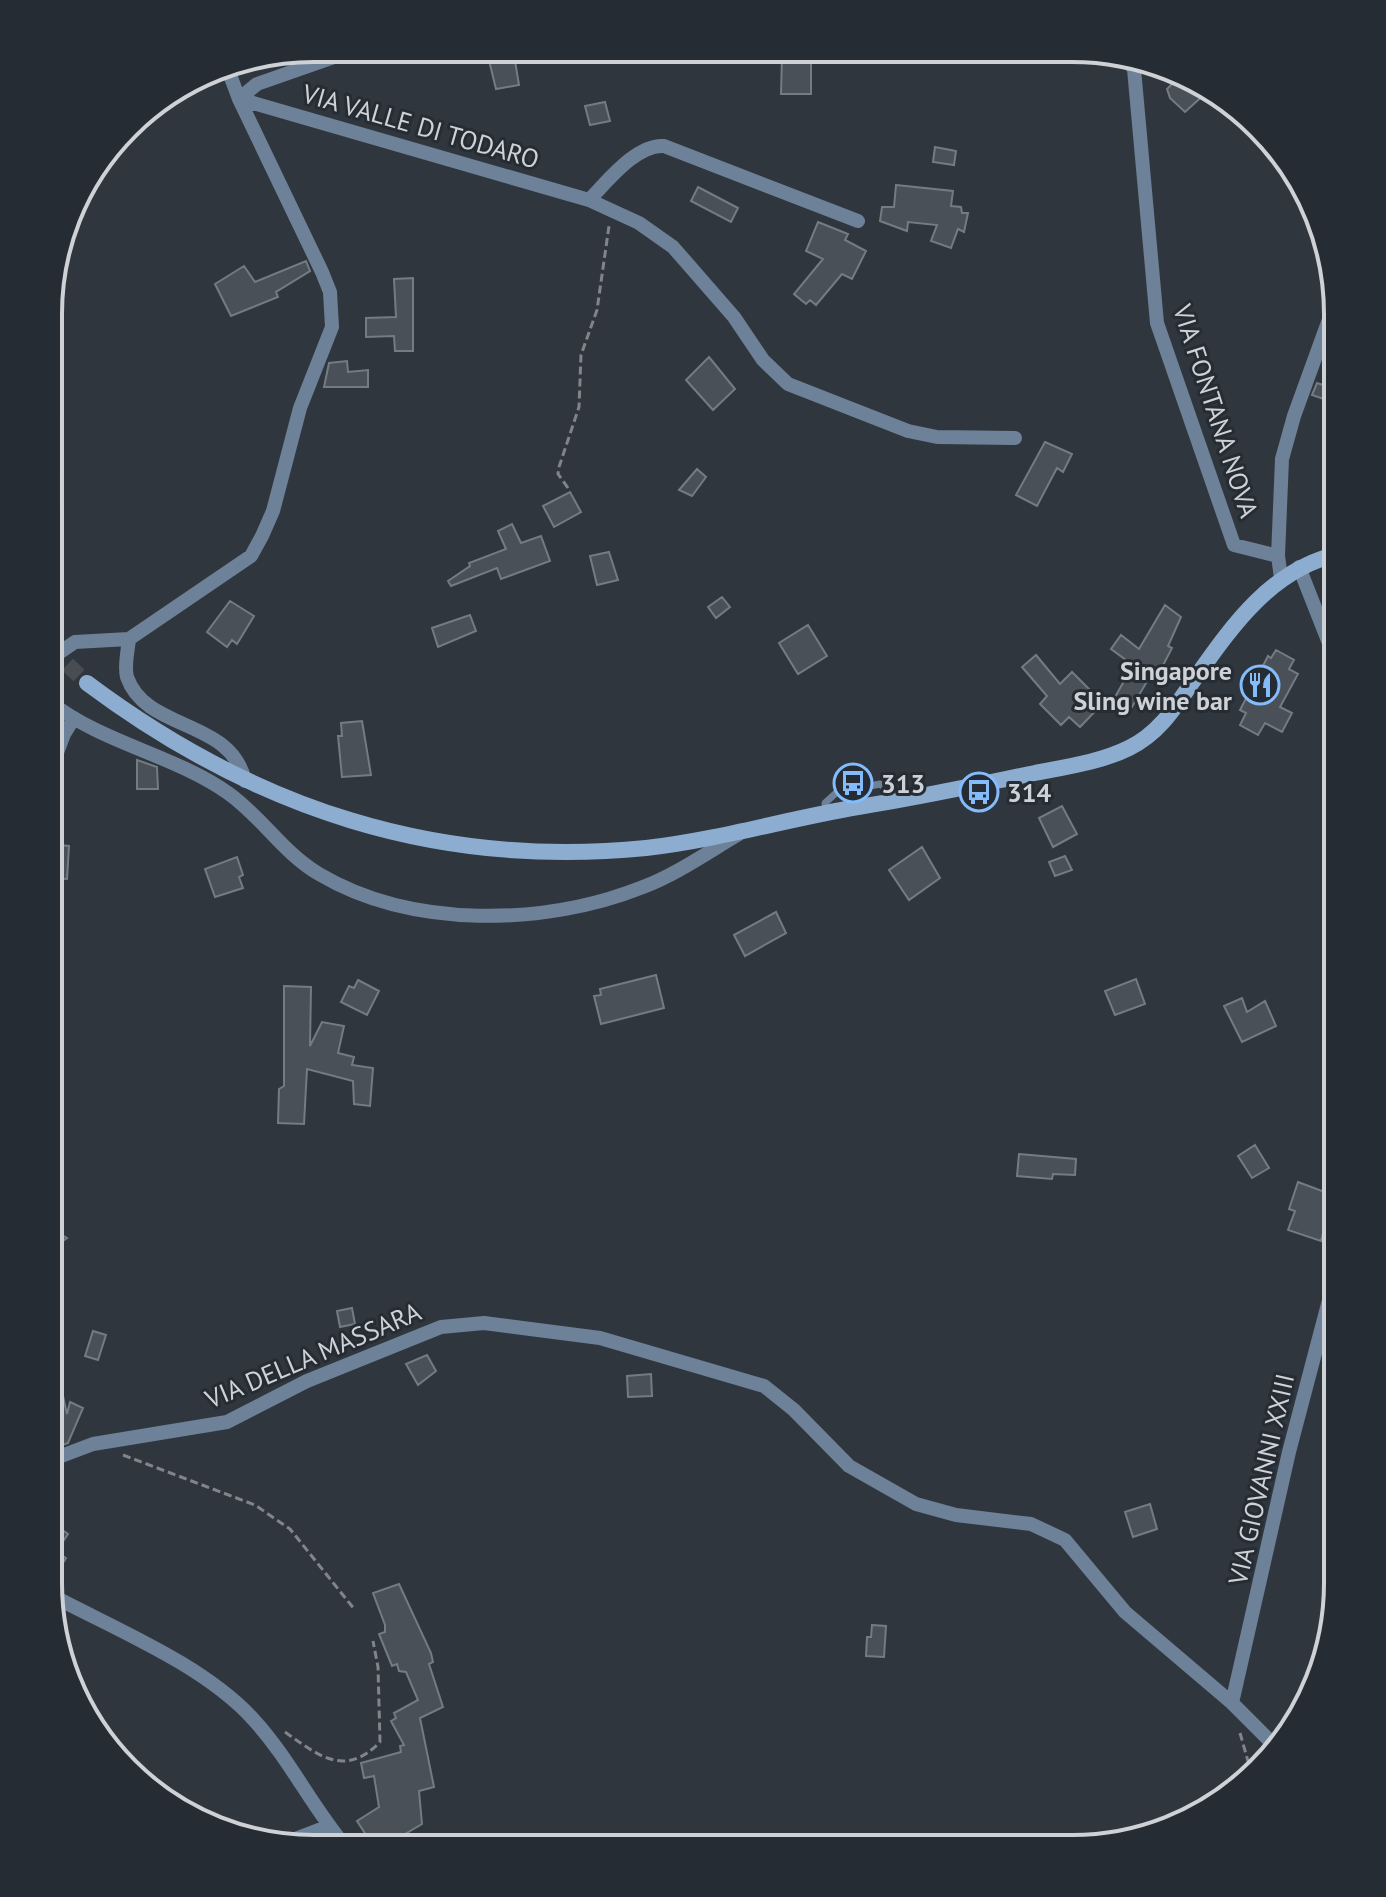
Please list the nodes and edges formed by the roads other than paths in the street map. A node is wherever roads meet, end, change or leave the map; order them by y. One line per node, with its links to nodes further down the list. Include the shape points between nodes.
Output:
1 (320, 62): 4 (street, via 257,84)
2 (1134, 70): 9 (street, VIA FONTANA NOVA, via 1157,323 1234,545)
3 (230, 76): 4 (street)
4 (239, 99): 5 (street, VIA VALLE DI TODARO); 14 (street, via 322,272 330,292 332,327 300,408 273,511 251,556)
5 (589, 200): 6 (street, via 646,150 664,146); 8 (street, VIA VALLE DI TODARO, via 639,223 673,247 788,384 908,431 937,437)
6 (858, 221)
7 (1324, 333): 9 (street, VIA FONTANA NOVA, via 1282,459)
8 (1015, 438)
9 (1278, 556): 12 (street, VIA FONTANA NOVA)
10 (1324, 559): 11 (main road)
11 (1299, 567): 12 (main road); 13 (street)
12 (1281, 578): 21 (main road, via 1253,603 1169,717 1130,748 1071,766)
13 (1324, 630)
14 (129, 639): 15 (street, via 75,642); 20 (street, via 126,674 142,702 225,745 241,762)
15 (62, 651)
16 (87, 683): 20 (main road, via 189,753)
17 (62, 710): 18 (street)
18 (74, 718): 19 (street); 21 (street, via 228,793 320,875 395,904 448,915 509,916 616,897 665,878)
19 (62, 739)
20 (245, 781): 21 (main road, via 324,814 435,842 571,852 649,847)
21 (746, 830)
22 (1323, 1322): 25 (street, VIA GIOVANNI XXIII)
23 (62, 1456): 25 (street, VIA DELLA MASSARA, via 93,1444 227,1422 307,1381 441,1327 484,1323 600,1338 764,1386 849,1466 916,1504 1031,1524 1065,1540 1125,1612)
24 (63, 1602): 27 (street, via 198,1675 234,1701 272,1741)
25 (1232, 1703): 26 (street, VIA DELLA MASSARA)
26 (1268, 1739)
27 (329, 1826): 28 (street); 29 (street)
28 (307, 1835)
29 (336, 1835)

